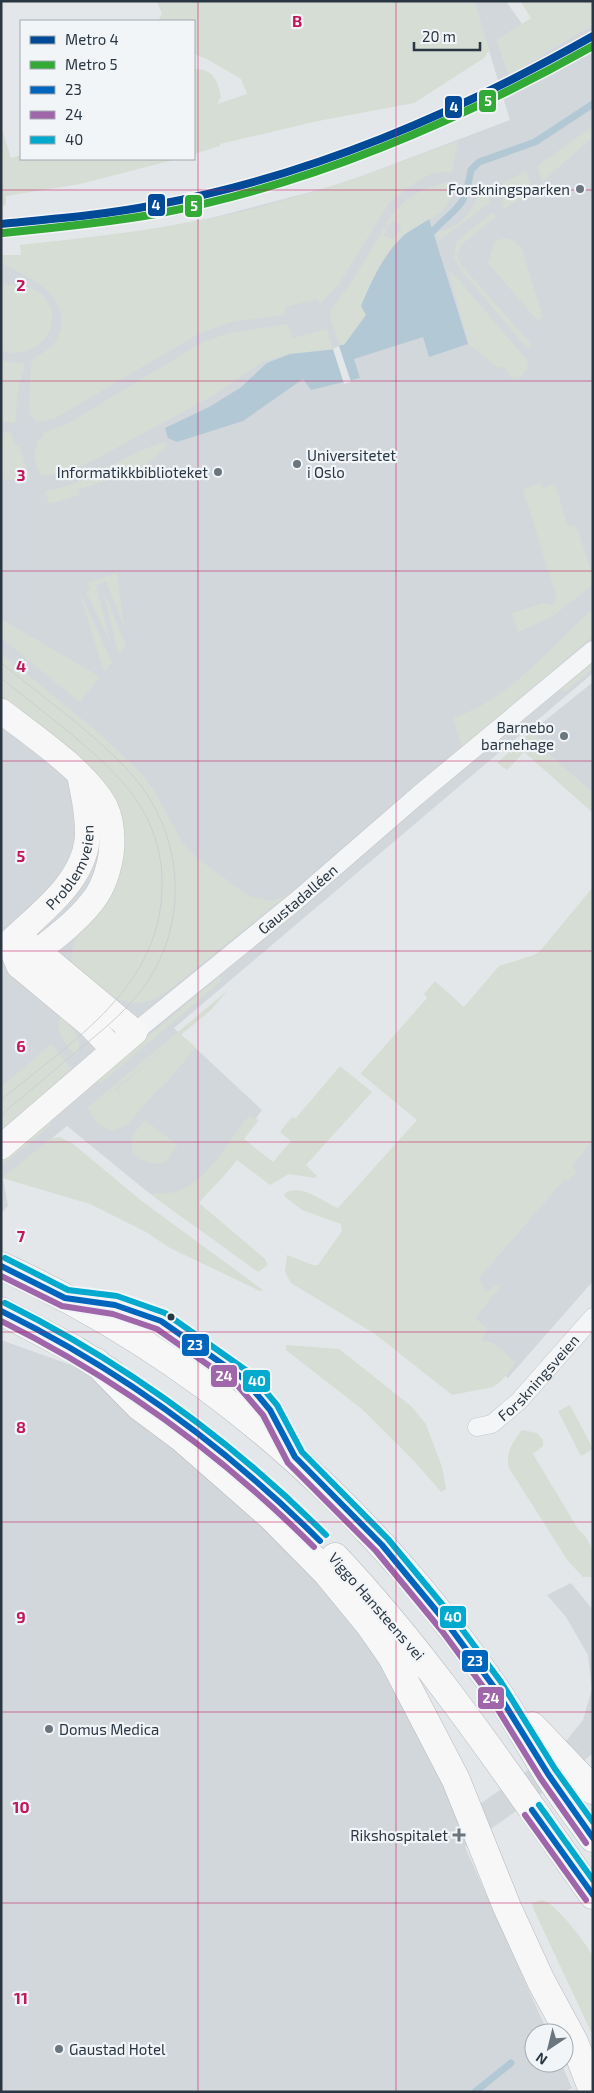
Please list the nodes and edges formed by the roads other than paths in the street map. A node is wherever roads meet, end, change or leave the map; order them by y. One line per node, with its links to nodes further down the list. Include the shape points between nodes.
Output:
1 (593, 650): 7 (street, Gaustadalléen, via 296,901)
2 (1, 711): 3 (street, Problemveien)
3 (80, 777): 4 (street, Problemveien, via 87,842 79,867 65,888); 5 (street, Problemveien, via 104,805 109,816 112,838 109,865 105,881 92,902)
4 (12, 940): 5 (street, via 26,942); 6 (street, via 13,953)
5 (38, 951): 6 (street, Problemveien); 7 (street)
6 (20, 966): 8 (street, via 90,1025)
7 (135, 1032): 8 (street, Gaustadalléen)
8 (114, 1050): 9 (street, Gaustadalléen)
9 (1, 1147)
10 (1, 1266): 15 (highway, via 135,1338 209,1388 295,1457 382,1545)
11 (1, 1311): 13 (highway, Viggo Hansteens vei)
12 (593, 1317): 14 (street, Forskningsveien, via 519,1400 492,1424)
13 (96, 1362): 18 (highway, Viggo Hansteens vei, via 179,1418 246,1470 304,1524 376,1600 460,1709); 19 (highway, via 138,1406 203,1456 271,1516 328,1574 392,1657 456,1780 507,1907 574,2042)
14 (477, 1427)
15 (494, 1687): 16 (highway); 17 (highway, via 548,1774)
16 (593, 1790)
17 (593, 1838)
18 (593, 1895)
19 (593, 2091)

